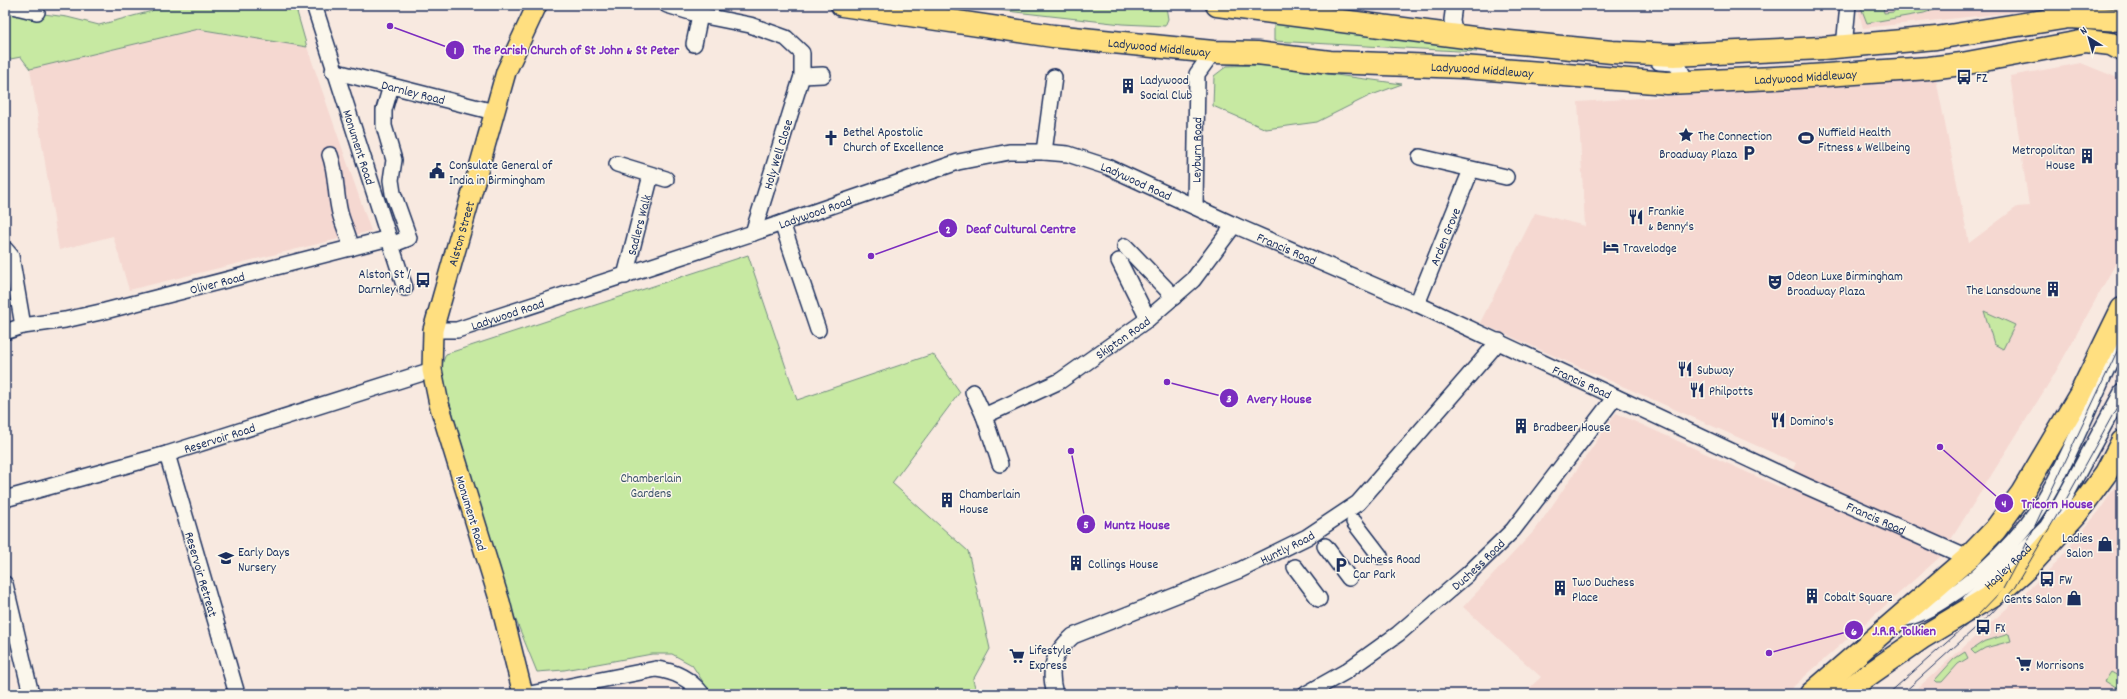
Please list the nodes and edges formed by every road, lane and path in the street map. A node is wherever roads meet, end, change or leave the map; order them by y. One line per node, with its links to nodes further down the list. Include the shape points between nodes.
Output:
1 (8, 5): 9 (street)
2 (314, 5): 19 (street, Monument Road)
3 (537, 5): 10 (main road, Alston Street)
4 (667, 5): 11 (street, Holy Well Close)
5 (842, 5): 18 (highway, Ladywood Middleway, via 1053,36)
6 (1217, 5): 13 (highway, Ladywood Middleway)
7 (1454, 5): 13 (street, via 1452,20)
8 (1848, 5): 16 (street)
9 (36, 12)
10 (528, 14): 26 (main road, Alston Street)
11 (700, 15): 15 (street); 22 (street, Holy Well Close, via 750,25 786,38 802,53)
12 (2122, 20): 16 (highway, Ladywood Middleway, via 2069,17 1936,38)
13 (1456, 36): 14 (highway, Ladywood Middleway)
14 (1496, 41): 16 (highway, Ladywood Middleway, via 1674,55); 24 (street, via 1519,49 1674,63)
15 (694, 44)
16 (1844, 47): 20 (highway)
17 (2122, 50): 20 (highway, Ladywood Middleway, via 2111,44 2086,41 1962,64)
18 (1213, 52): 24 (highway, Ladywood Middleway, via 1257,53 1330,62 1463,67 1667,83); 35 (street, Leyburn Road, via 1197,74)
19 (334, 71): 25 (street, Darnley Road); 39 (street, Monument Road)
20 (1844, 74): 24 (highway, Ladywood Middleway)
21 (823, 75): 22 (street)
22 (802, 76): 38 (street, Holy Well Close)
23 (1054, 77): 27 (street)
24 (1686, 81)
25 (391, 86): 26 (street, Darnley Road); 39 (street, Oliver Road, via 384,110 384,126 394,160 391,180 393,193 409,238)
26 (494, 112): 51 (main road, Alston Street)
27 (1044, 152): 35 (street, Ladywood Road, via 1068,154 1108,167); 36 (street, Ladywood Road, via 1009,152 958,162)
28 (330, 155): 41 (street, via 335,170 340,212)
29 (1420, 157): 31 (street)
30 (617, 164): 32 (street)
31 (1471, 170): 33 (street); 47 (street, Arden Grove)
32 (651, 175): 34 (street); 44 (street, Sadlers Walk)
33 (1506, 177)
34 (666, 179)
35 (1195, 206): 37 (street, Francis Road)
36 (782, 223): 38 (street, Ladywood Road); 52 (street)
37 (1234, 225): 46 (street, Skipton Road, via 1192,280); 47 (street, Francis Road)
38 (753, 233): 44 (street, Ladywood Road)
39 (390, 242): 41 (street, Oliver Road); 45 (street, Monument Road)
40 (1125, 246): 46 (street)
41 (351, 248): 50 (street, Oliver Road, via 105,311)
42 (5, 249): 50 (street, via 12,256)
43 (1119, 261): 49 (street)
44 (625, 276): 51 (street, Ladywood Road, via 457,330)
45 (405, 288)
46 (1174, 297): 49 (street, Skipton Road)
47 (1417, 304): 55 (street, Francis Road)
48 (2122, 309): 68 (highway, Hagley Road, via 2081,393 2022,493 1995,530)
49 (1148, 319): 60 (street, Skipton Road, via 1060,382)
50 (23, 326): 53 (street, Oliver Road)
51 (433, 330): 56 (main road, Monument Road)
52 (818, 330)
53 (5, 332)
54 (2122, 335): 73 (street, Hagley Road, via 2055,481 2033,514 2009,544 1983,570 1947,598 1914,617)
55 (1499, 341): 59 (street, Francis Road); 80 (street, Huntly Road, via 1358,503 1307,537 1240,570 1073,636 1064,644 1054,660 1051,680)
56 (432, 370): 62 (street, Reservoir Road); 77 (main road, Monument Road, via 439,404 500,602)
57 (973, 392): 60 (street)
58 (2122, 392): 74 (street, Hagley Road, via 2047,527 1971,600)
59 (1614, 397): 68 (street, Francis Road); 81 (street, Duchess Road, via 1513,530 1468,574 1398,634 1345,672)
60 (984, 416): 63 (street)
61 (2122, 442): 74 (highway, via 2106,473 2076,514 2027,568 2003,589)
62 (167, 454): 64 (street, Reservoir Road); 76 (street, Reservoir Retreat)
63 (1000, 464)
64 (5, 499)
65 (1354, 522): 67 (street)
66 (1325, 546): 70 (street)
67 (1380, 556)
68 (1968, 558): 73 (highway, Hagley Road)
69 (1295, 567): 72 (street)
70 (1349, 578)
71 (5, 584): 75 (street)
72 (1319, 599)
73 (1893, 622): 82 (highway, Hagley Road)
74 (1923, 637): 83 (highway, Hagley Road)
75 (31, 694)
76 (237, 694)
77 (523, 694)
78 (530, 694): 79 (street, via 656,669 681,676)
79 (702, 694)
80 (1054, 694)
81 (1306, 694)
82 (1811, 694)
83 (1841, 694)

